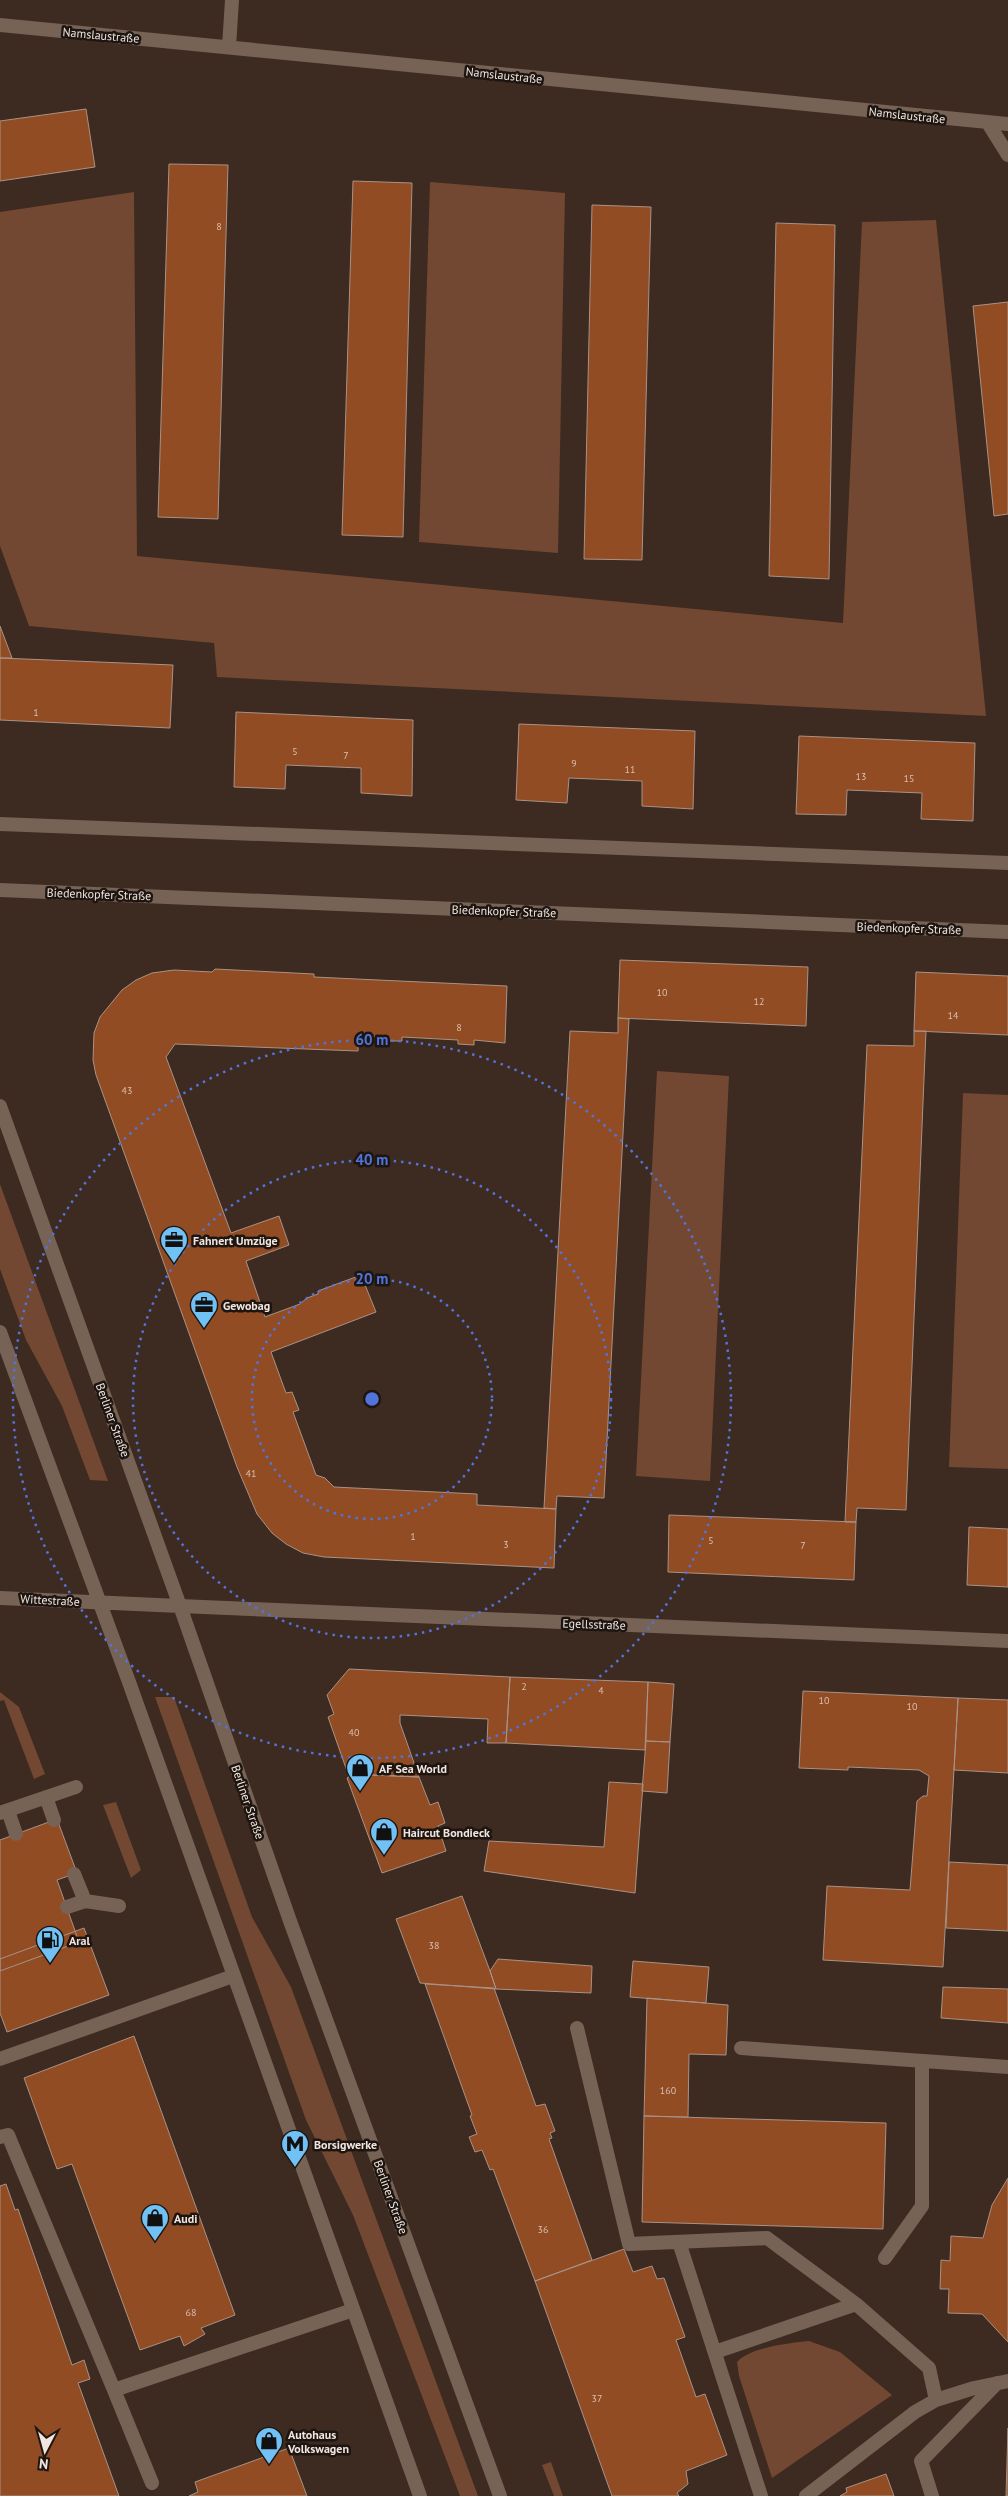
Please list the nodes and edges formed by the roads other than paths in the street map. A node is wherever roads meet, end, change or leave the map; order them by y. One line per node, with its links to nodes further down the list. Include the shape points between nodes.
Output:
1 (232, 0): 3 (street)
2 (0, 25): 3 (street, Namslaustraße)
3 (228, 47): 4 (street, Namslaustraße)
4 (988, 122): 5 (street, Namslaustraße); 6 (street)
5 (1008, 124)
6 (1008, 155)
7 (0, 824): 8 (street)
8 (1008, 863)
9 (0, 890): 10 (street, Biedenkopfer Straße)
10 (1008, 932)
11 (0, 1106): 15 (street, Berliner Straße)
12 (0, 1332): 14 (street)
13 (0, 1598): 14 (street, Wittestraße)
14 (100, 1602): 15 (street, Wittestraße); 26 (street)
15 (180, 1606): 16 (street, Egellsstraße); 43 (street, Berliner Straße, via 290,1921)
16 (1008, 1641)
17 (76, 1787): 18 (street)
18 (46, 1797): 19 (street); 20 (street)
19 (4, 1812): 21 (street)
20 (54, 1820)
21 (16, 1834)
22 (74, 1874): 23 (street)
23 (85, 1901): 24 (street); 25 (street)
24 (119, 1906)
25 (67, 1907)
26 (233, 1976): 29 (street); 36 (street)
27 (577, 2028): 33 (street, via 629,2244)
28 (741, 2048): 30 (street)
29 (0, 2059)
30 (922, 2061): 31 (street); 34 (street, via 922,2206)
31 (1008, 2067)
32 (0, 2137): 39 (street, via 8,2135)
33 (679, 2242): 35 (street, via 767,2238); 37 (street)
34 (884, 2258)
35 (856, 2304): 37 (street); 40 (street, via 929,2368)
36 (353, 2310): 39 (street); 42 (street)
37 (715, 2352): 44 (street)
38 (1002, 2382): 40 (street); 46 (street, via 921,2461)
39 (114, 2390): 41 (street)
40 (936, 2400): 45 (street, via 915,2412)
41 (152, 2483)
42 (420, 2496)
43 (500, 2496)
44 (761, 2496)
45 (806, 2496)
46 (932, 2496)

